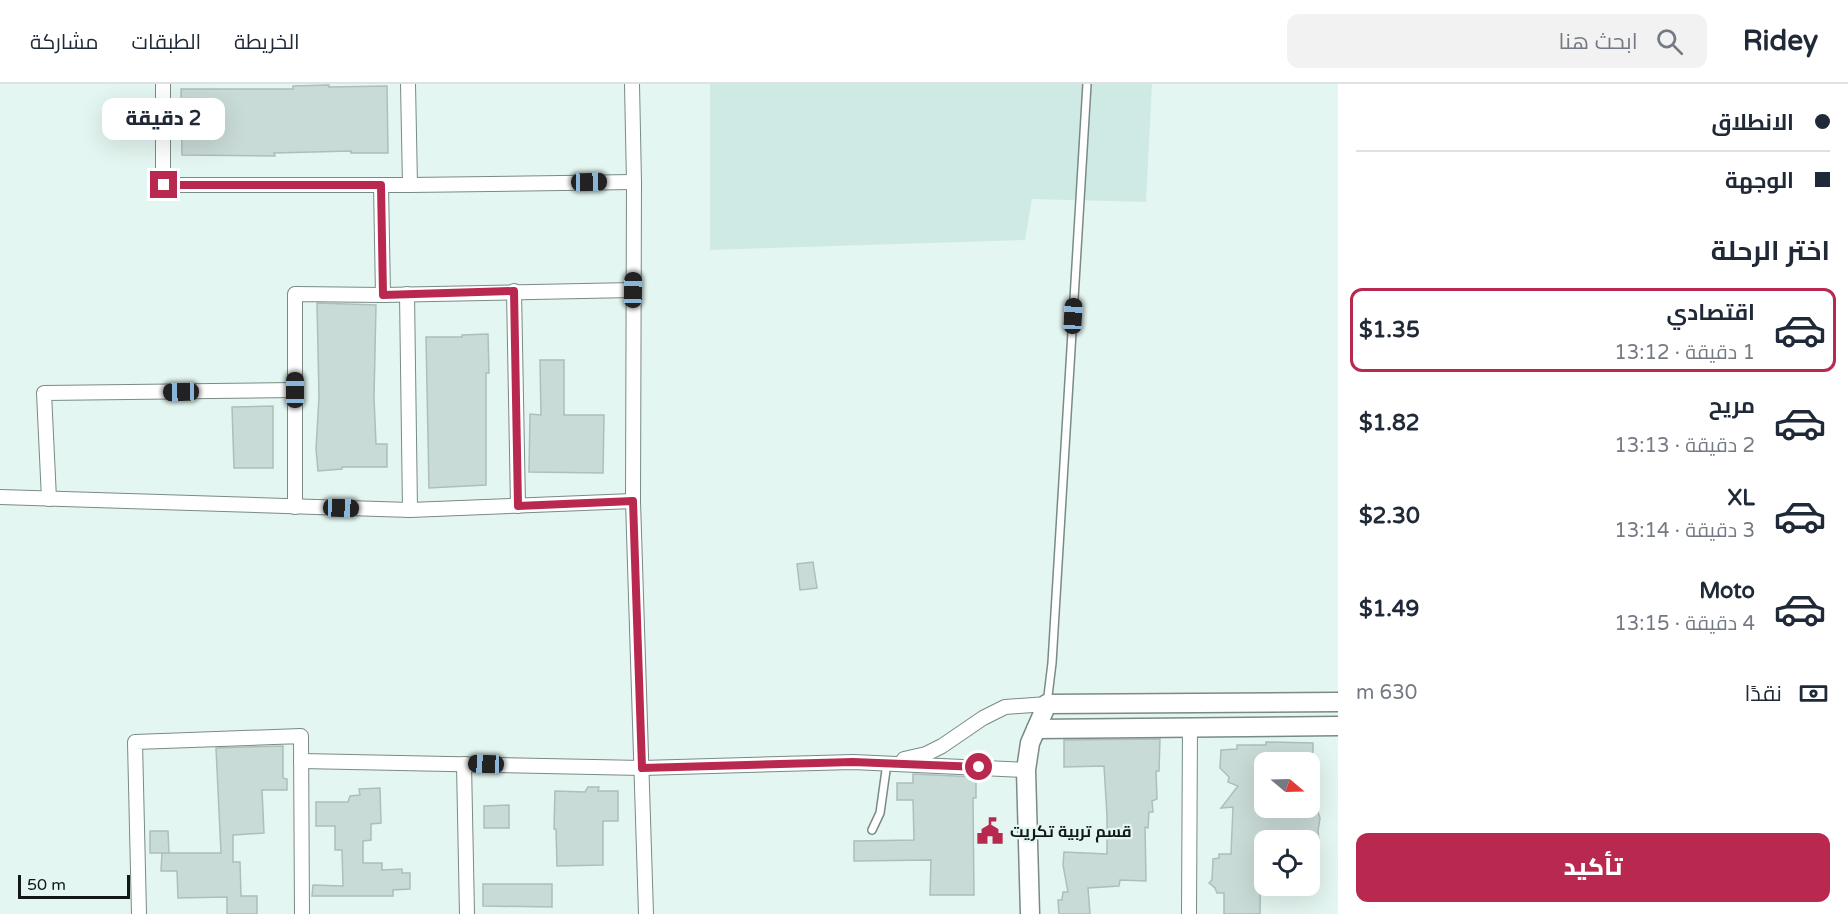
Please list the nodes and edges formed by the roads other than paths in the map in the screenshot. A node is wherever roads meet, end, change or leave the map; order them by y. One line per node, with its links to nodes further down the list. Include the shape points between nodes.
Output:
1 (163, 84): 6 (street, via 164,185)
2 (408, 84): 7 (street)
3 (632, 84): 5 (street)
4 (1087, 84): 20 (lane)
5 (634, 182): 7 (street); 8 (street)
6 (381, 185): 7 (street); 11 (street)
7 (410, 185)
8 (633, 290): 9 (street); 15 (street)
9 (514, 291): 10 (street); 16 (street)
10 (407, 294): 11 (street); 18 (street)
11 (383, 295): 12 (street, via 295,294)
12 (295, 390): 14 (street, via 44,393); 17 (street)
13 (0, 497): 14 (street)
14 (49, 499): 17 (street)
15 (633, 501): 16 (street); 27 (street)
16 (518, 506): 18 (street)
17 (295, 507): 18 (street)
18 (410, 510)
19 (1338, 702): 20 (street)
20 (1047, 704): 23 (street); 25 (street, via 1005,707 926,754)
21 (1338, 726): 22 (street)
22 (1190, 727): 23 (street); 35 (street)
23 (1036, 729): 28 (street)
24 (301, 761): 26 (street); 30 (street, via 301,736 135,742); 31 (street)
25 (887, 763): 27 (street); 28 (street); 29 (lane, via 880,813)
26 (464, 764): 27 (street); 32 (street)
27 (642, 768): 33 (street)
28 (1026, 770): 34 (street)
29 (872, 830)
30 (139, 914)
31 (302, 914)
32 (467, 914)
33 (646, 914)
34 (1030, 914)
35 (1189, 914)

